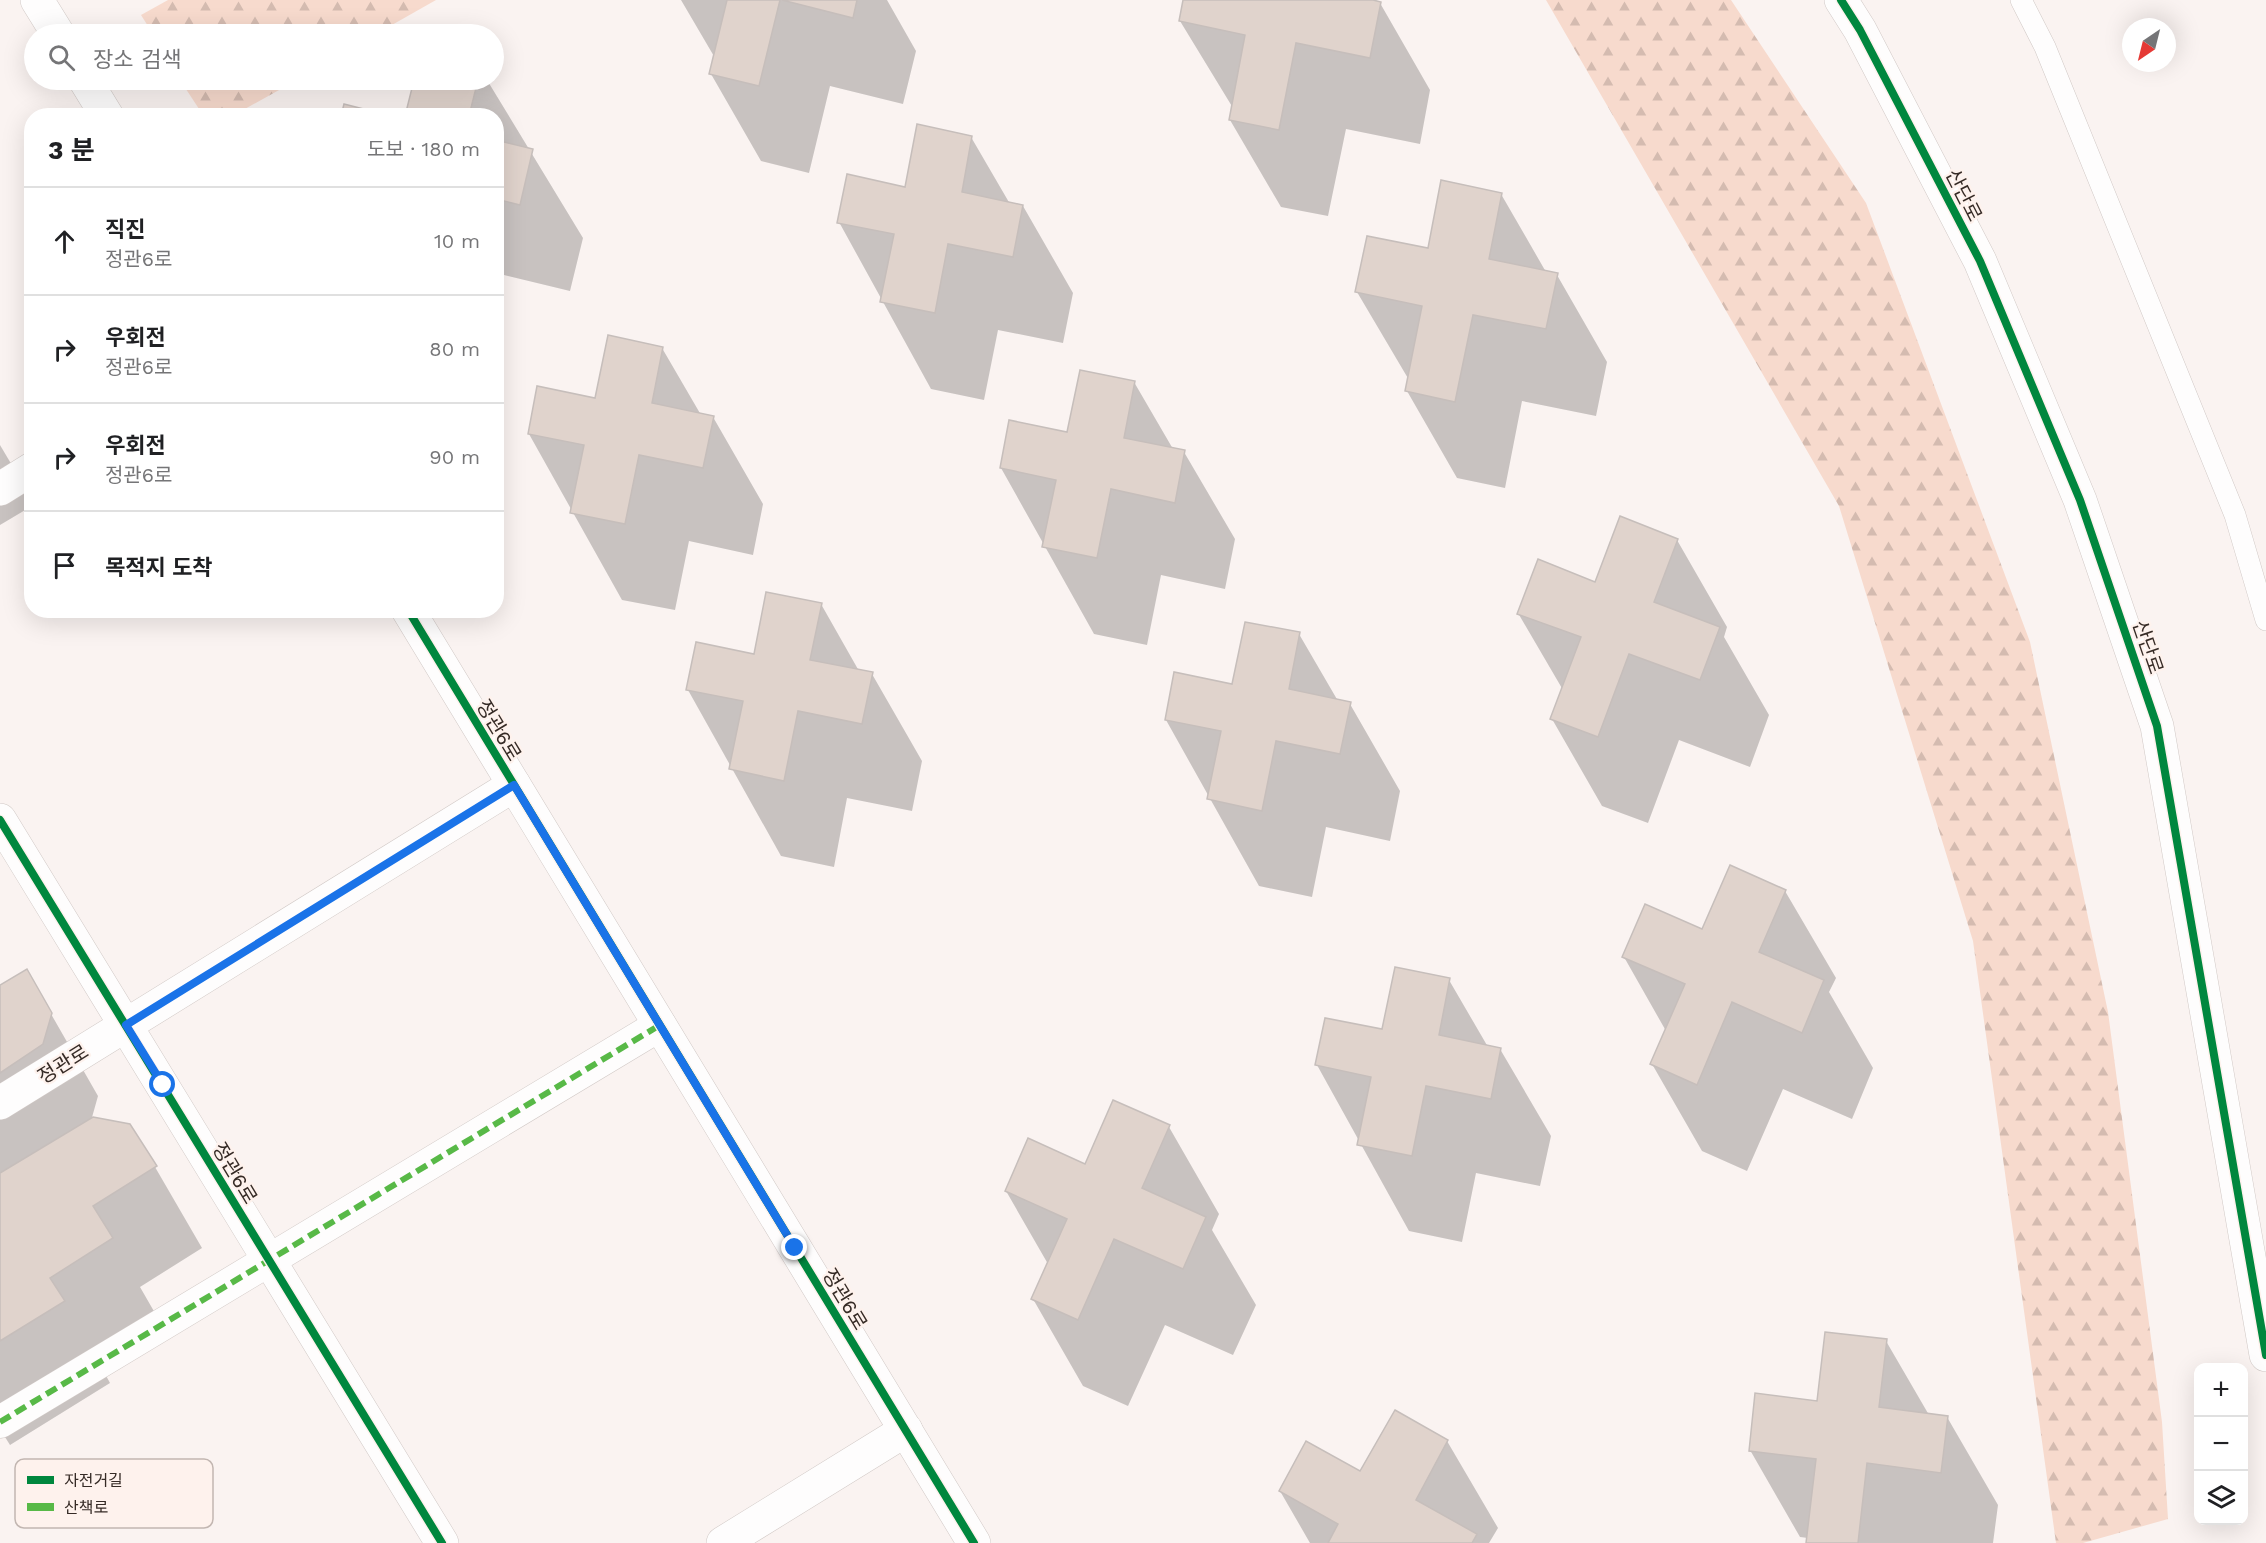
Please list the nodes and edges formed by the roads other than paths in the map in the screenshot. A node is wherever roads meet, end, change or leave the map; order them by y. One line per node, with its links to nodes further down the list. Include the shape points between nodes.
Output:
1 (37, 0): 4 (street)
2 (1841, 0): 16 (street, 산단로, via 1980,261 2080,500 2157,726)
3 (2020, 0): 10 (lane, via 2045,47 2235,515)
4 (52, 24)
5 (91, 90): 6 (street)
6 (102, 108)
7 (24, 474): 8 (street)
8 (0, 489)
9 (413, 618): 11 (street, 정관6로)
10 (2266, 620)
11 (514, 785): 13 (street, 정관6로); 14 (street, 정관6로)
12 (0, 820): 13 (street, 정관6로)
13 (126, 1025): 15 (street, 정관로); 19 (street, 정관6로)
14 (660, 1025): 17 (street); 18 (street, 정관6로)
15 (0, 1103)
16 (2266, 1355)
17 (0, 1422)
18 (906, 1430): 20 (street); 21 (street, 정관6로)
19 (442, 1543)
20 (723, 1543)
21 (974, 1543)

